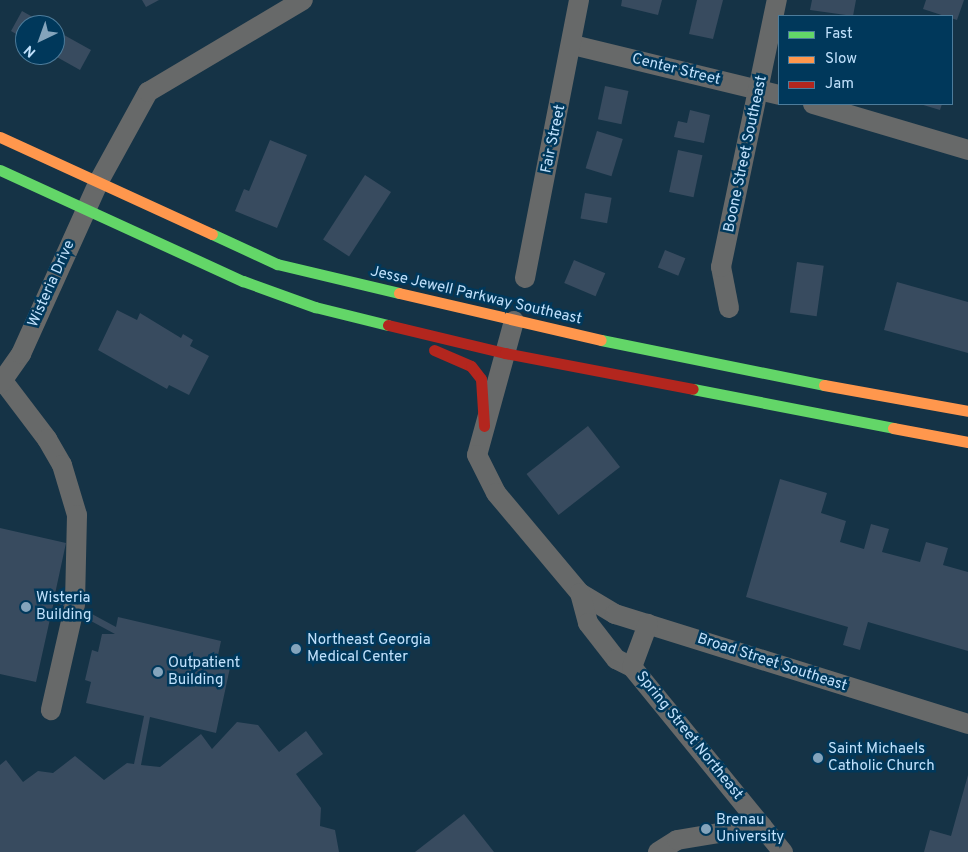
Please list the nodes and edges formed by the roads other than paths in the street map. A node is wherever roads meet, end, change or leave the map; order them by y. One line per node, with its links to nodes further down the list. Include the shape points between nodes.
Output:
1 (303, 0): 10 (street, Wisteria Drive, via 148,92)
2 (579, 0): 4 (street, Fair Street)
3 (777, 0): 5 (street, Boone Street Southeast)
4 (573, 45): 5 (street, Center Street); 12 (street, Fair Street)
5 (770, 93): 14 (street, Boone Street Southeast, via 721,267)
6 (816, 105): 8 (street)
7 (0, 137): 10 (main road, Jesse Jewell Parkway Southeast)
8 (968, 150)
9 (0, 170): 11 (main road)
10 (99, 181): 11 (street, Wisteria Drive); 15 (main road, Jesse Jewell Parkway Southeast, via 130,200 277,264)
11 (86, 210): 13 (main road, via 243,281); 17 (street, Wisteria Drive, via 21,354)
12 (525, 278)
13 (315, 307): 16 (main road); 19 (main road, via 370,333 471,366 484,393)
14 (729, 308)
15 (514, 321): 16 (street, Spring Street Northeast); 18 (main road, Jesse Jewell Parkway Southeast, via 695,362)
16 (505, 353): 19 (street, Spring Street Northeast); 20 (main road)
17 (2, 383): 24 (street, via 48,439 77,514 75,604)
18 (968, 411)
19 (484, 426): 21 (street, Spring Street Northeast, via 477,455 483,474)
20 (968, 442)
21 (580, 593): 22 (street, Broad Street Southeast, via 607,611); 23 (street, Spring Street Northeast, via 588,623 616,659)
22 (648, 624): 23 (street, Spring Street Northeast); 25 (street, Broad Street Southeast)
23 (632, 667): 26 (street, Spring Street Northeast)
24 (51, 710)
25 (968, 724)
26 (762, 826): 27 (street, via 677,840); 28 (street, Spring Street Northeast)
27 (658, 852)
28 (783, 852)

